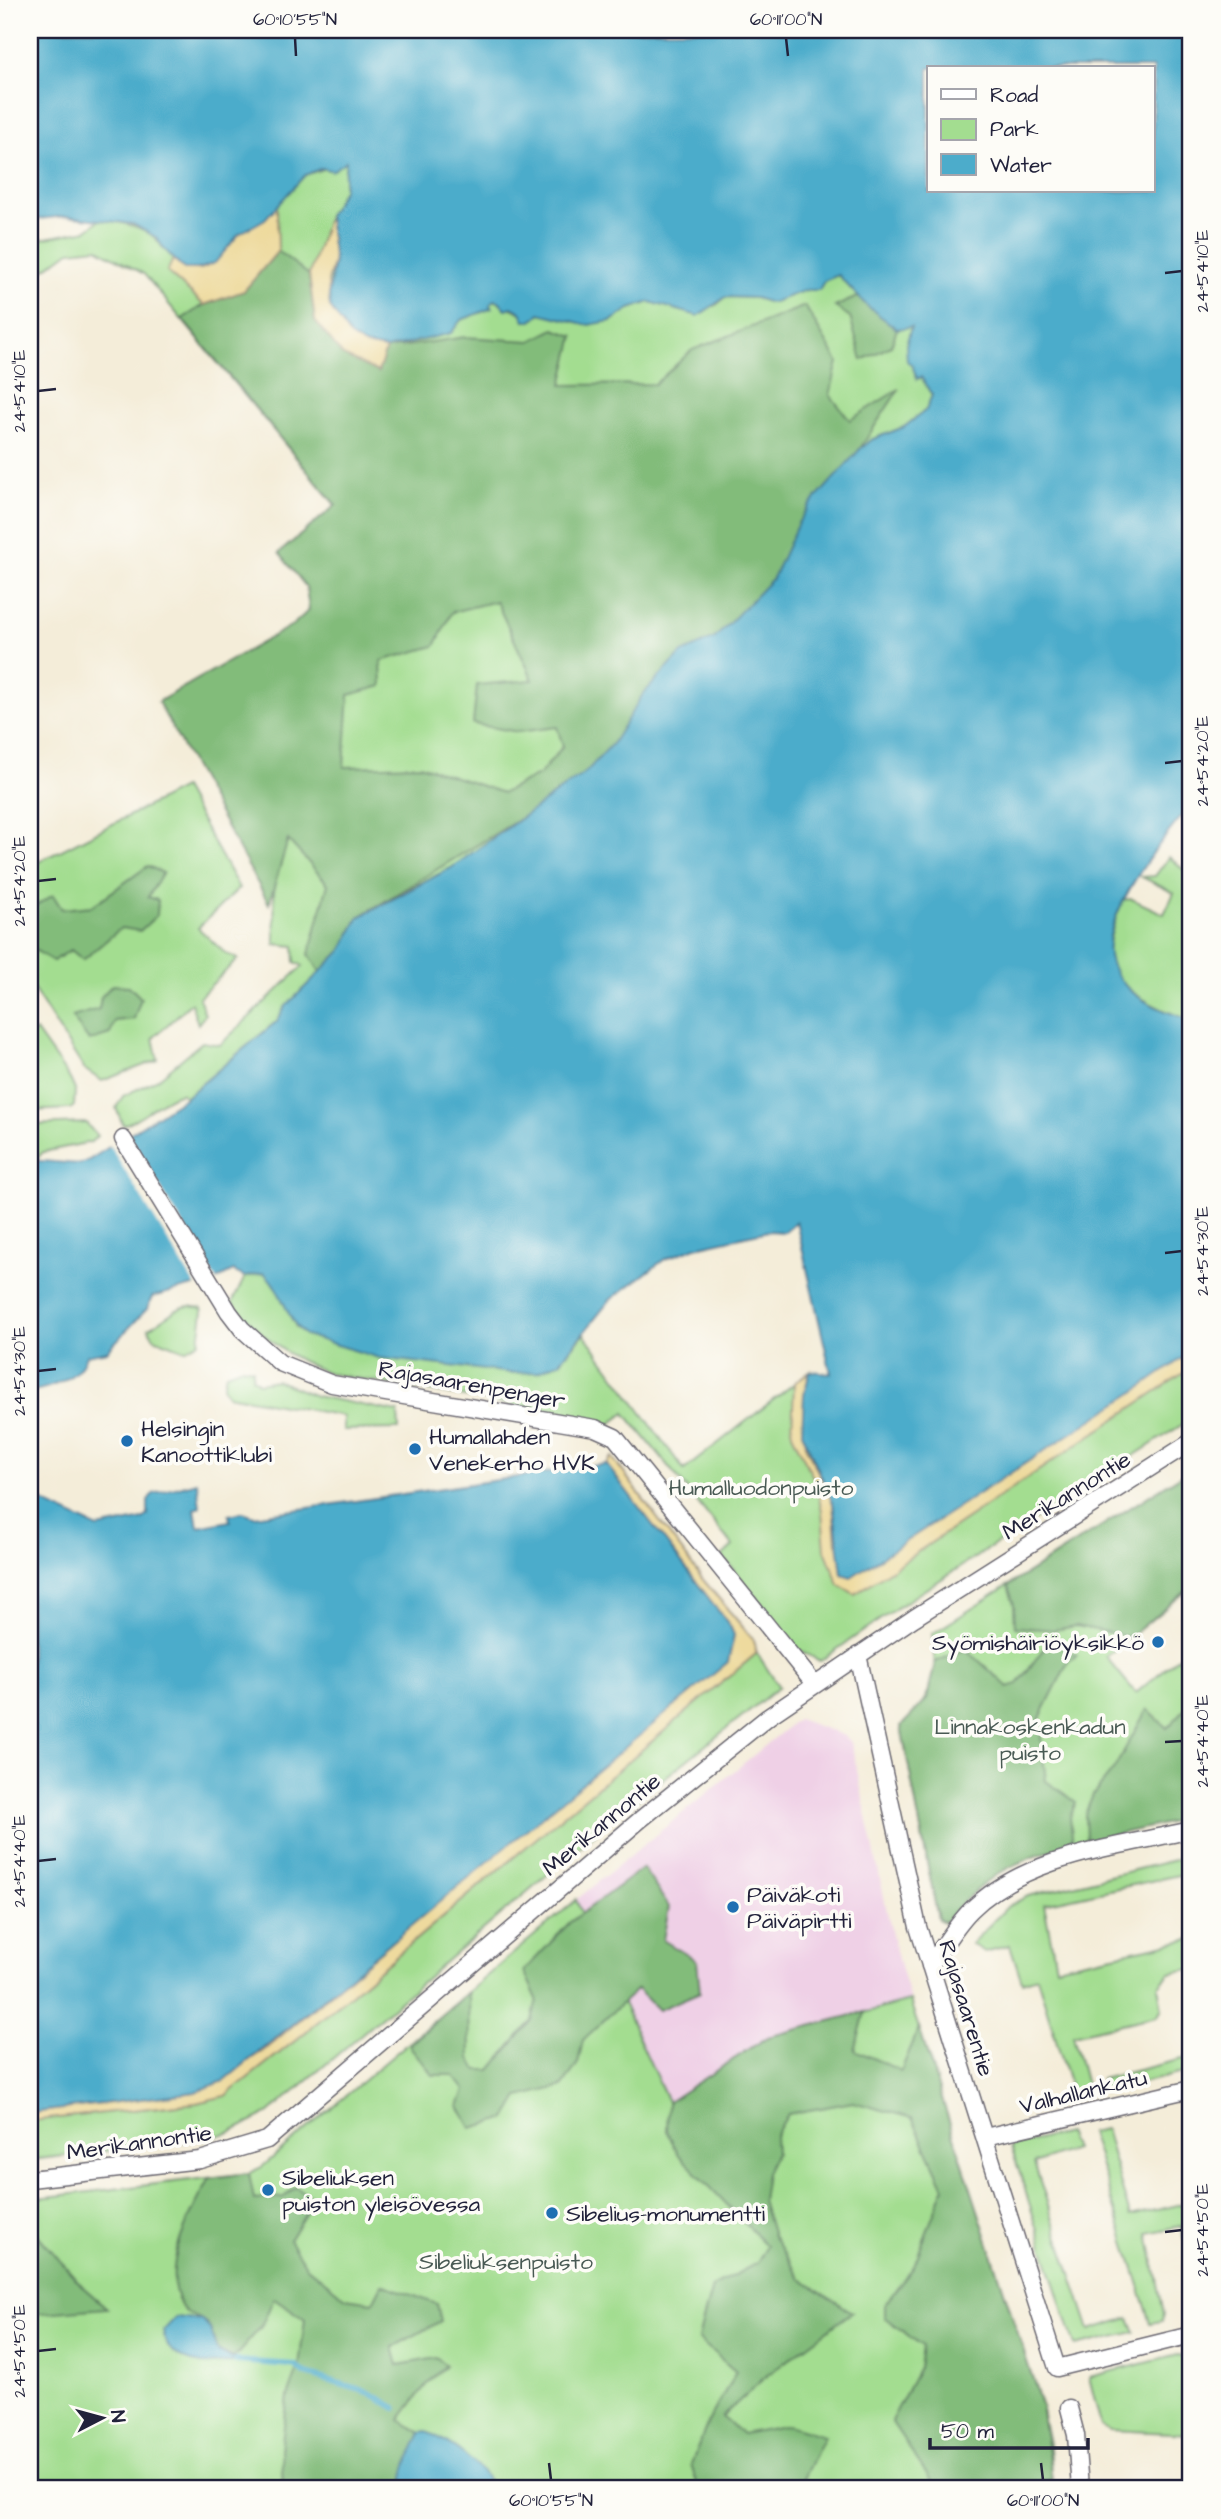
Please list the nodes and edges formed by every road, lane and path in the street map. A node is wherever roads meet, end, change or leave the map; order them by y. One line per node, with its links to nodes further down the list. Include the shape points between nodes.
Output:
1 (122, 1139): 4 (street, Rajasaarenpenger, via 220,1298 267,1354 332,1384 595,1428 615,1437)
2 (1191, 1442): 3 (street, Merikannontie)
3 (858, 1656): 4 (street, Merikannontie); 6 (street, Rajasaarentie)
4 (815, 1685): 9 (street, Merikannontie, via 641,1819 267,2140 200,2160)
5 (1191, 1830): 6 (street, via 1073,1858 1012,1879 970,1911)
6 (930, 1966): 8 (street, Rajasaarentie)
7 (1191, 2089): 8 (street, Valhallankatu)
8 (985, 2137): 10 (street, Rajasaarentie, via 1057,2368)
9 (30, 2179)
10 (1191, 2335)
11 (1069, 2408): 12 (street)
12 (1080, 2489)

